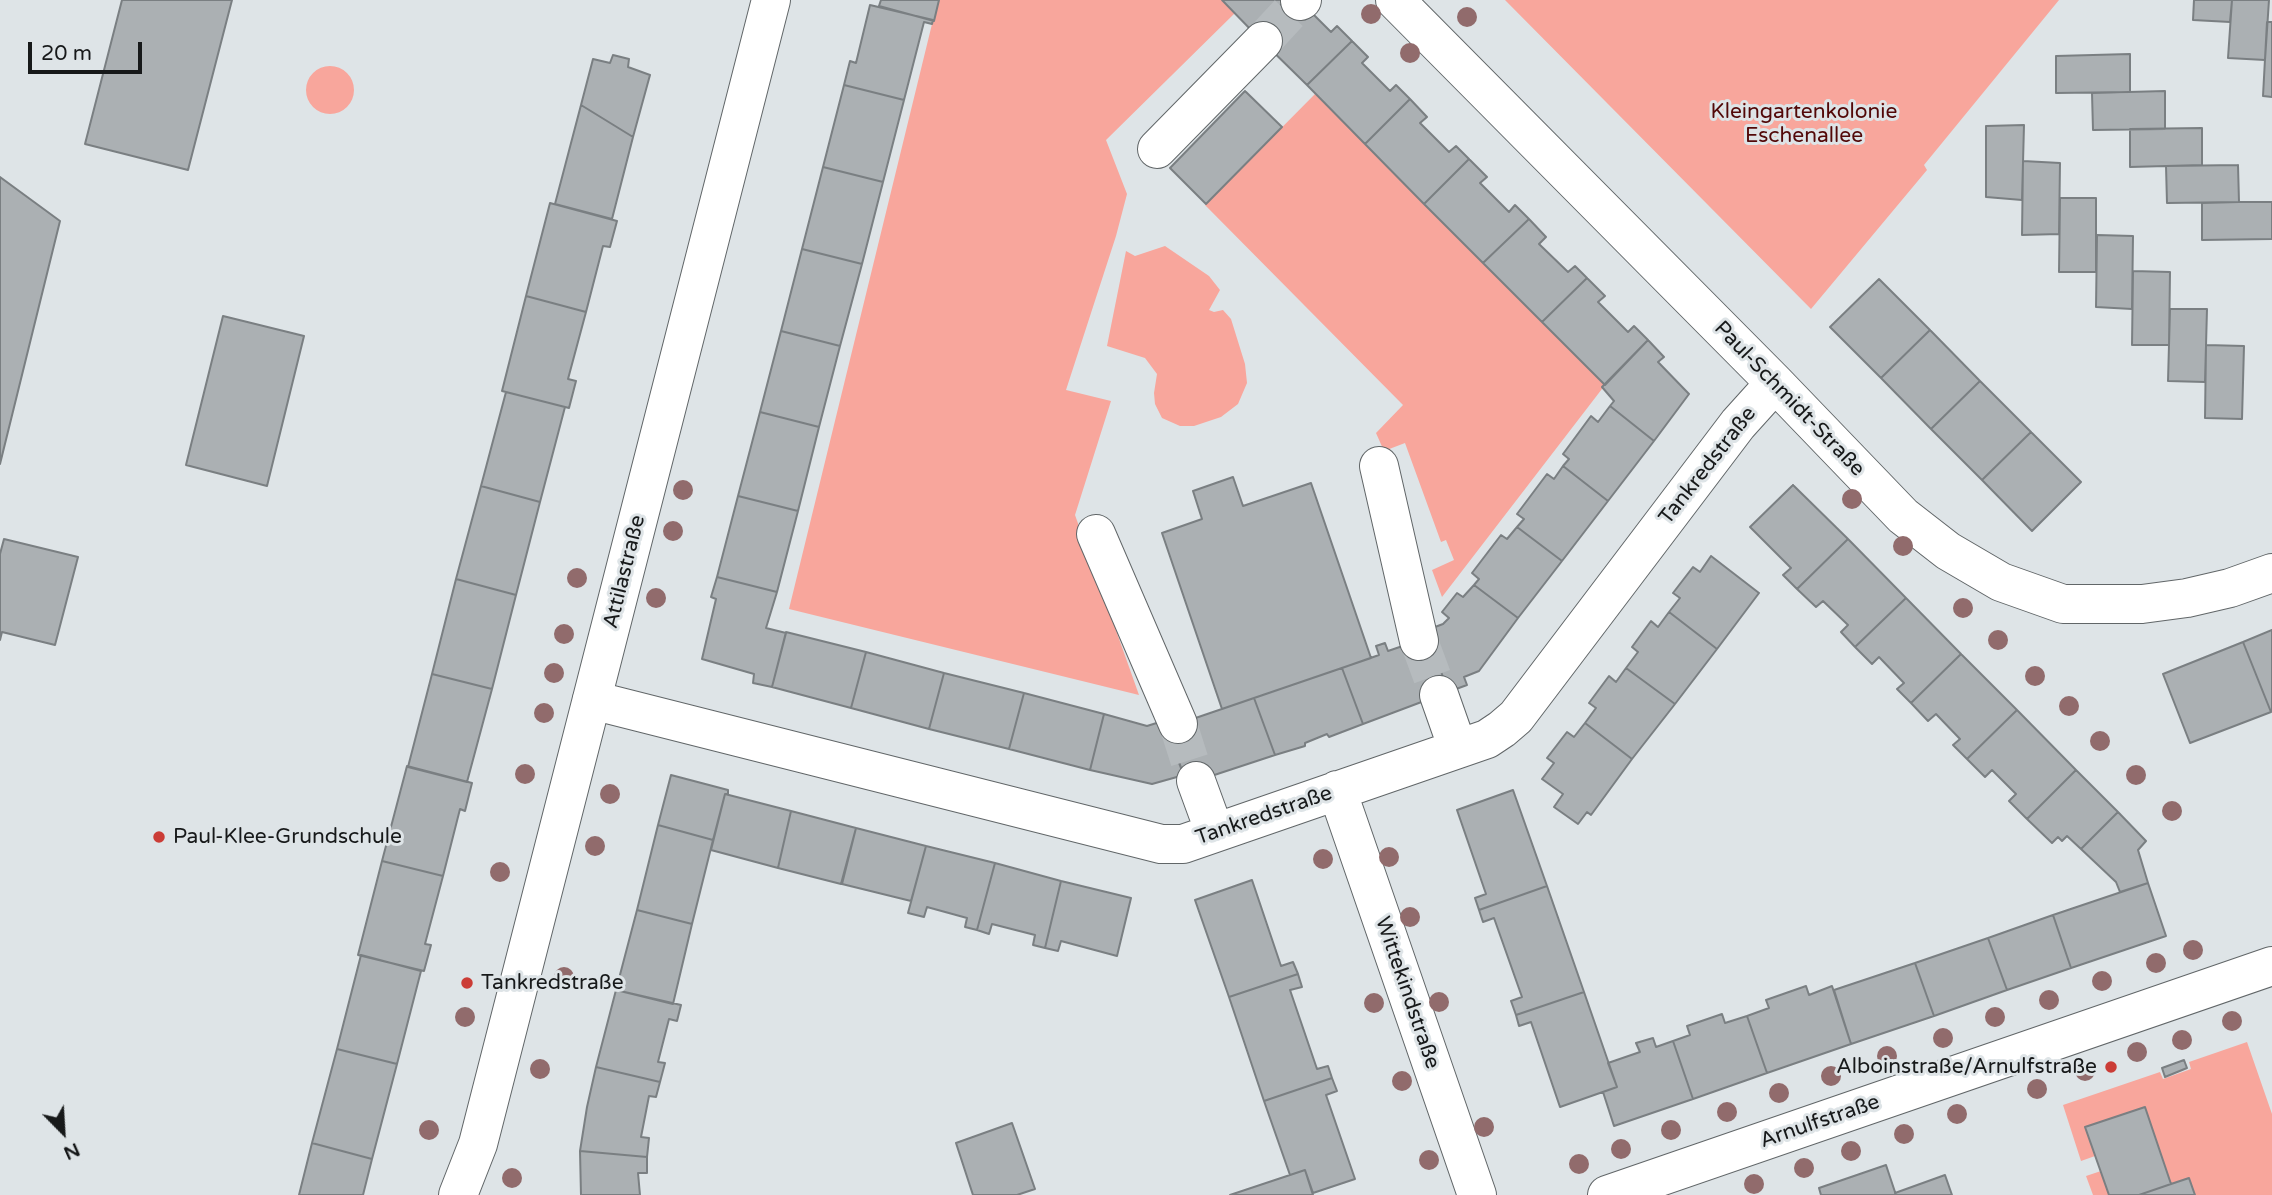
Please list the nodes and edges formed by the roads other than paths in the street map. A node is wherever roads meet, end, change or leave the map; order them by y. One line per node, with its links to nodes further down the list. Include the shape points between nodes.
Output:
1 (771, 0): 11 (street, Attilastraße)
2 (1395, 0): 5 (street, Paul-Schmidt-Straße)
3 (1263, 41): 4 (street)
4 (1157, 149)
5 (1775, 383): 8 (street, Paul-Schmidt-Straße, via 1903,516 1948,551 2001,582 2063,604 2115,605 2187,598); 13 (street, Tankredstraße, via 1738,424 1516,717 1487,739)
6 (1380, 466): 9 (street)
7 (1096, 534): 12 (street)
8 (2272, 573)
9 (1419, 641)
10 (1438, 695): 13 (street)
11 (592, 700): 16 (street, Tankredstraße, via 1161,844 1183,844); 18 (street, Attilastraße)
12 (1178, 724)
13 (1458, 749): 15 (street, Tankredstraße)
14 (1196, 781): 16 (street)
15 (1337, 790): 16 (street, Tankredstraße); 21 (street, Wittekindstraße)
16 (1215, 833)
17 (2272, 966): 22 (street, Arnulfstraße)
18 (478, 1144): 19 (street, Attilastraße); 20 (street, Attilastraße)
19 (458, 1195)
20 (473, 1195)
21 (1477, 1195)
22 (1607, 1195)

